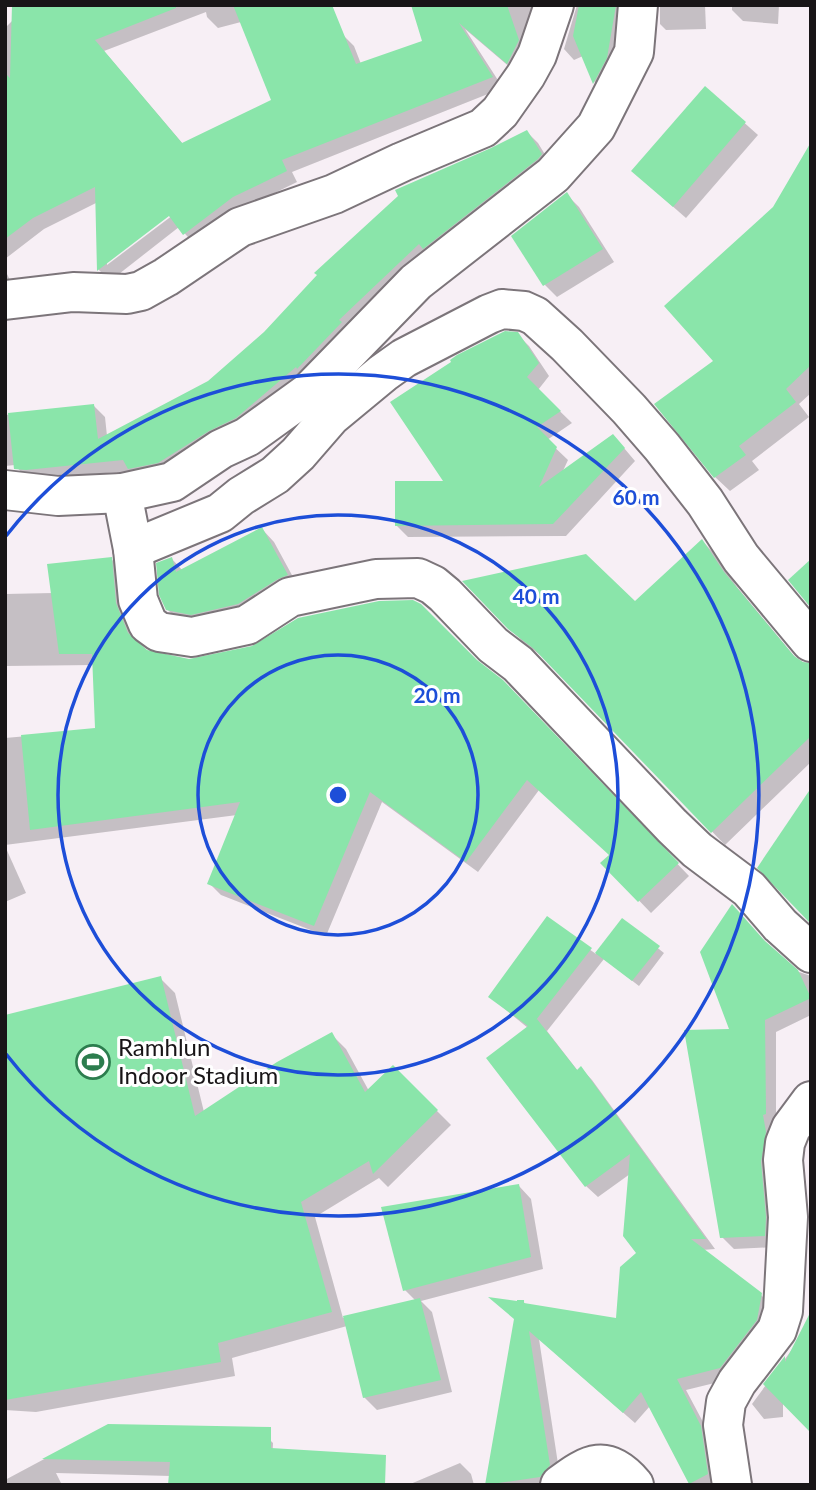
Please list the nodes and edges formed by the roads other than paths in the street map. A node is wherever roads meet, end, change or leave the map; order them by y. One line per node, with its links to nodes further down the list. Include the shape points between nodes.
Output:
1 (554, 5): 3 (street, via 526,75 483,128 334,194 240,227 141,291)
2 (638, 5): 5 (street, via 634,52 596,127 553,175 416,282 308,393 172,482)
3 (5, 300)
4 (5, 490): 5 (street, via 58,496)
5 (122, 493): 6 (street)
6 (133, 549): 7 (street, via 220,513 275,475 331,416 404,358 489,314 514,309 535,316 629,409); 8 (street, via 141,612 159,632 178,637 247,625 290,597 331,587 402,577 433,585 518,664 697,850 749,889)
7 (811, 642)
8 (811, 953)
9 (811, 1101): 12 (street, via 785,1143 788,1217 783,1311 777,1330 726,1402 723,1425)
10 (560, 1485): 11 (street, via 590,1464 623,1473)
11 (634, 1485)
12 (732, 1485)

